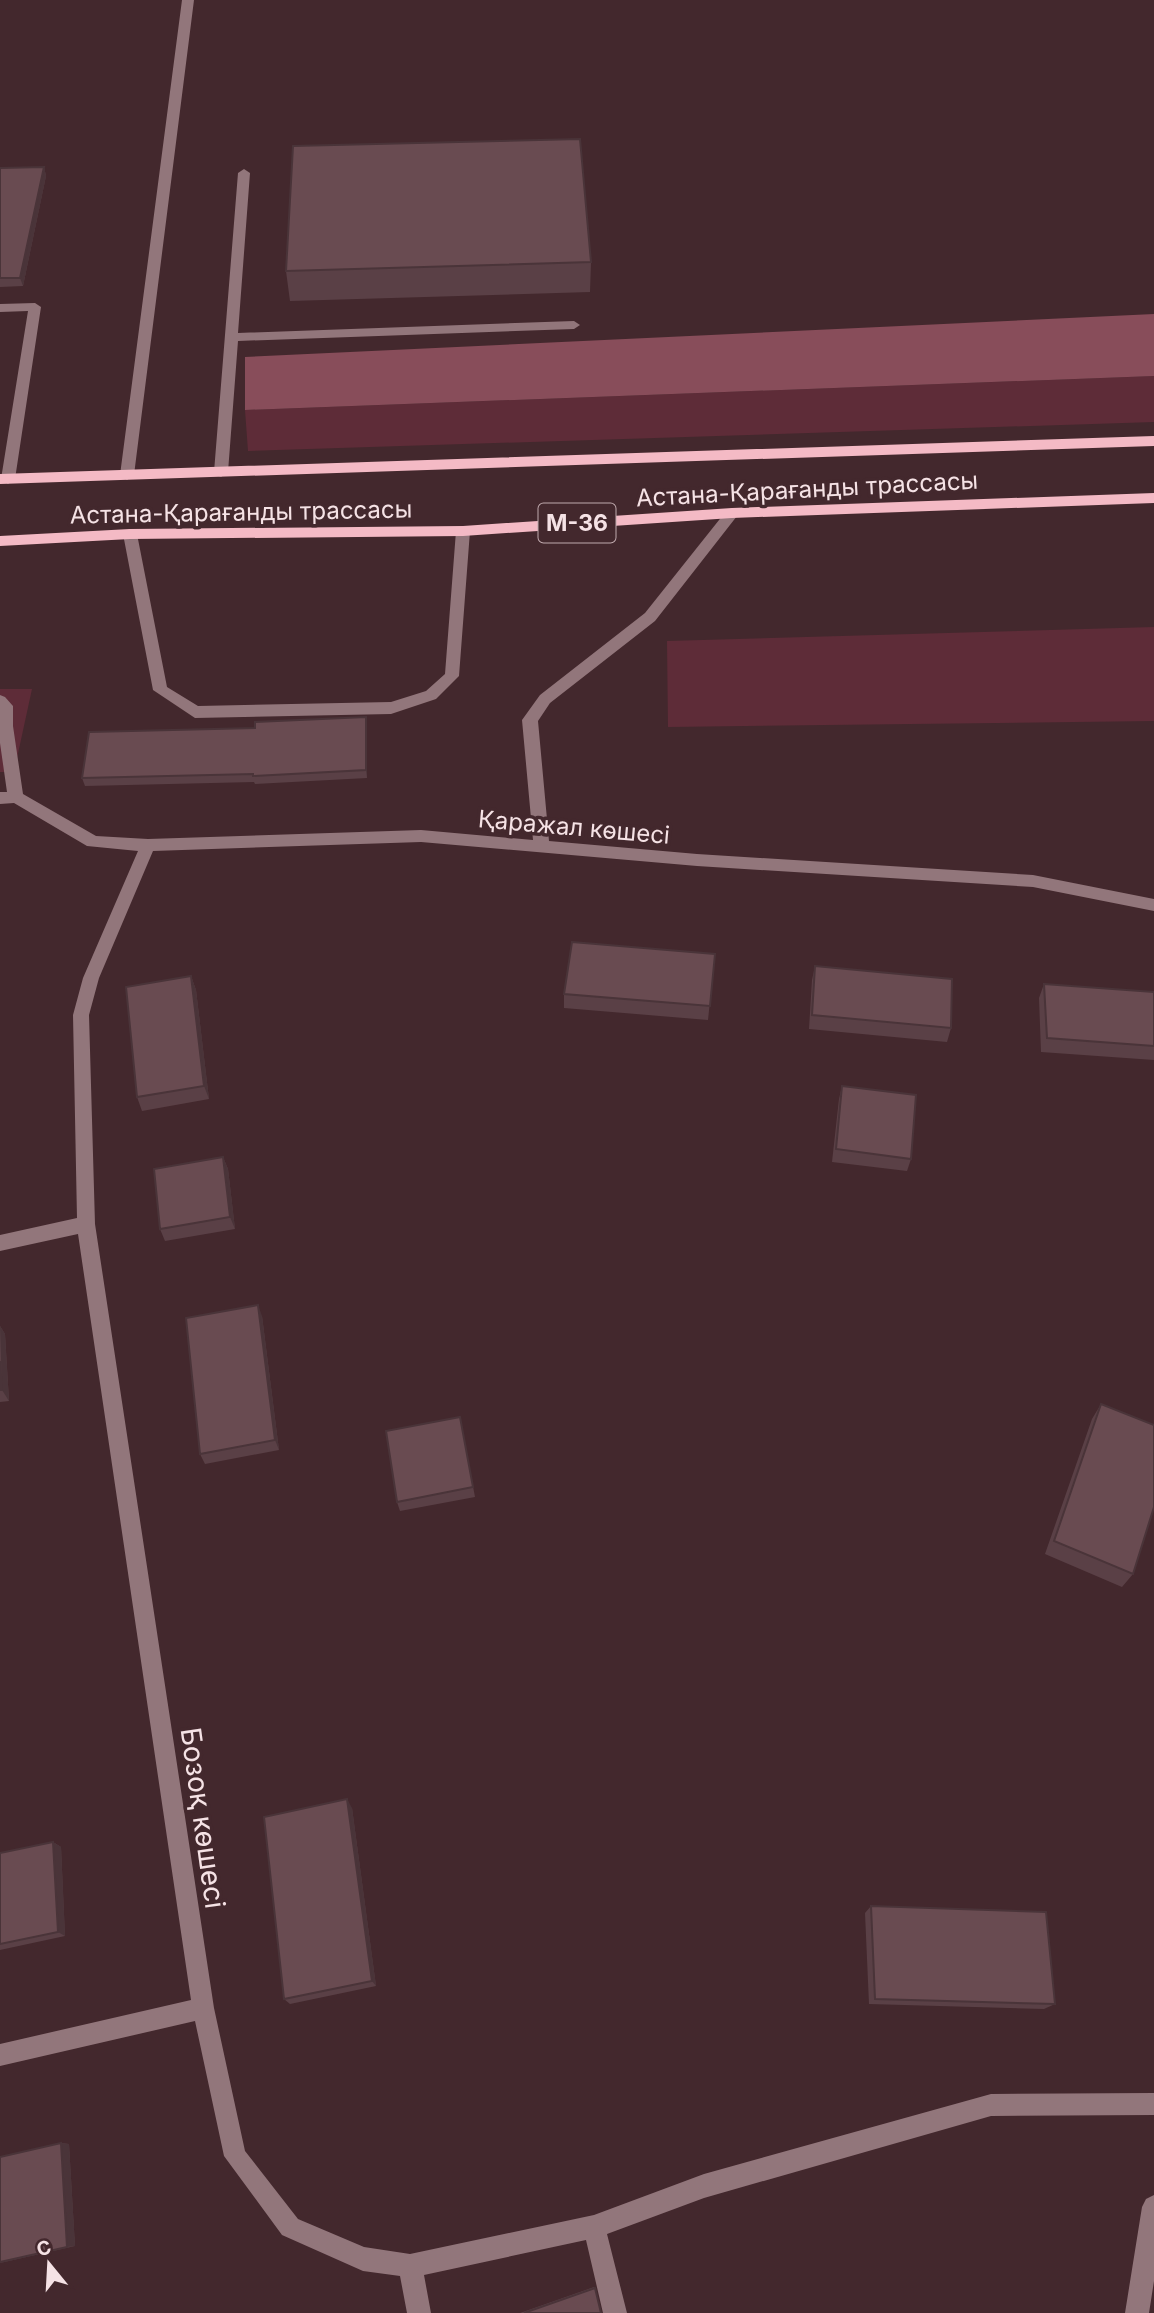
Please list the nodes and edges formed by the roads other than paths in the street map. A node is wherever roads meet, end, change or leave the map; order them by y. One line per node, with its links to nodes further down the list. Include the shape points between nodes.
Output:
1 (188, 0): 8 (street)
2 (244, 173): 5 (street)
3 (0, 309): 9 (street, via 35,307)
4 (574, 325): 5 (street)
5 (231, 337): 7 (street)
6 (1154, 441): 7 (main road, Астана-Қарағанды трассасы)
7 (221, 472): 8 (main road, Астана-Қарағанды трассасы)
8 (127, 475): 9 (main road, Астана-Қарағанды трассасы)
9 (4, 479)
10 (1154, 498): 11 (main road, Астана-Қарағанды трассасы / M-36)
11 (732, 513): 12 (main road, Астана-Қарағанды трассасы / M-36); 18 (street, via 650,617 545,699 530,720)
12 (463, 531): 13 (main road, Астана-Қарағанды трассасы / M-36); 13 (street, via 452,676 430,695 391,708 195,712 160,690)
13 (130, 534): 14 (main road, Астана-Қарағанды трассасы / M-36)
14 (0, 541)
15 (0, 701): 16 (street, via 5,706)
16 (8, 797): 17 (street, Қаражал көшесі, via 93,842)
17 (148, 845): 18 (street, Қаражал көшесі, via 421,836); 20 (street, Бозоқ көшесі, via 90,978 81,1015)
18 (542, 847): 19 (street, Қаражал көшесі, via 1033,881)
19 (1154, 905)
20 (86, 1224): 21 (street); 22 (street, Бозоқ көшесі)
21 (0, 1242)
22 (202, 2008): 23 (street); 27 (street, Бозоқ көшесі, via 235,2156 290,2227 363,2259)
23 (0, 2055)
24 (1154, 2104): 26 (street, via 990,2105 704,2186)
25 (1154, 2207): 30 (street)
26 (594, 2227): 27 (street); 29 (street)
27 (410, 2266): 28 (street)
28 (419, 2313)
29 (615, 2313)
30 (1137, 2313)

